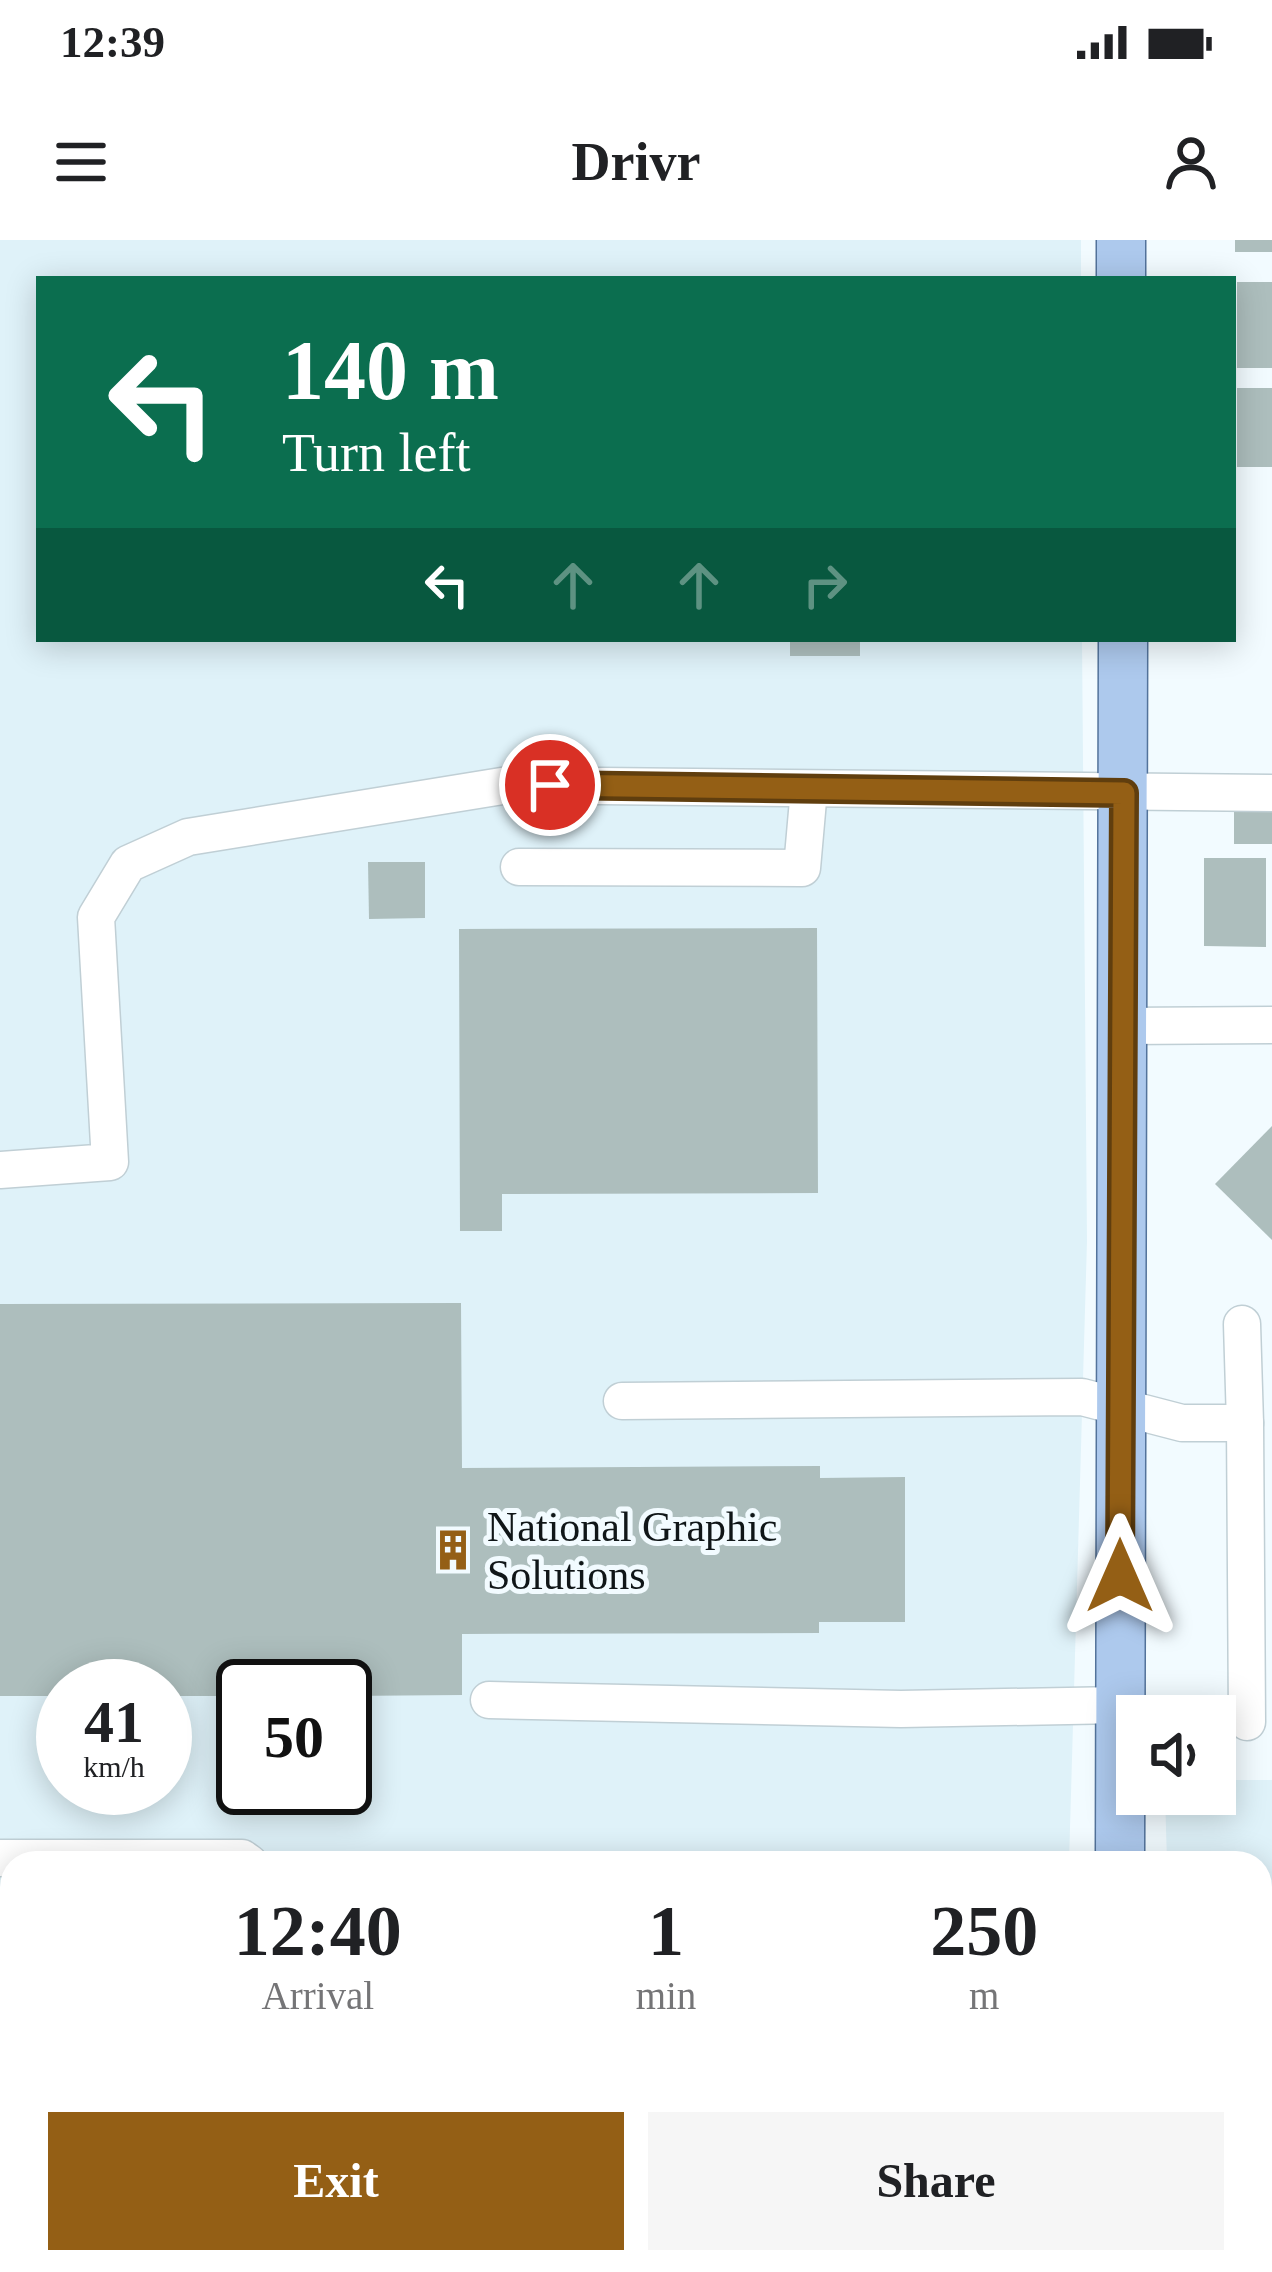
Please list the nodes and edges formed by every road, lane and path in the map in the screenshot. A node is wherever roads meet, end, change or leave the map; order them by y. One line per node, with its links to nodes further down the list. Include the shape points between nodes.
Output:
1 (1121, 240): 2 (main road)
2 (1121, 276)
3 (1123, 642): 5 (main road)
4 (809, 790): 5 (street); 7 (street, via 802,868); 10 (street, via 508,785 188,837 128,864 96,917 110,1162)
5 (1124, 793): 6 (street); 9 (main road)
6 (1272, 793)
7 (519, 867)
8 (1272, 1025): 9 (street)
9 (1123, 1026): 13 (main road)
10 (0, 1170)
11 (1241, 1324): 14 (street)
12 (622, 1401): 13 (street, via 1082,1396)
13 (1120, 1404): 14 (street, via 1182,1423); 15 (main road)
14 (1245, 1423): 18 (street)
15 (1120, 1695)
16 (489, 1700): 17 (street)
17 (1116, 1705)
18 (1247, 1722)
19 (1120, 1815): 20 (main road)
20 (1120, 1851)

